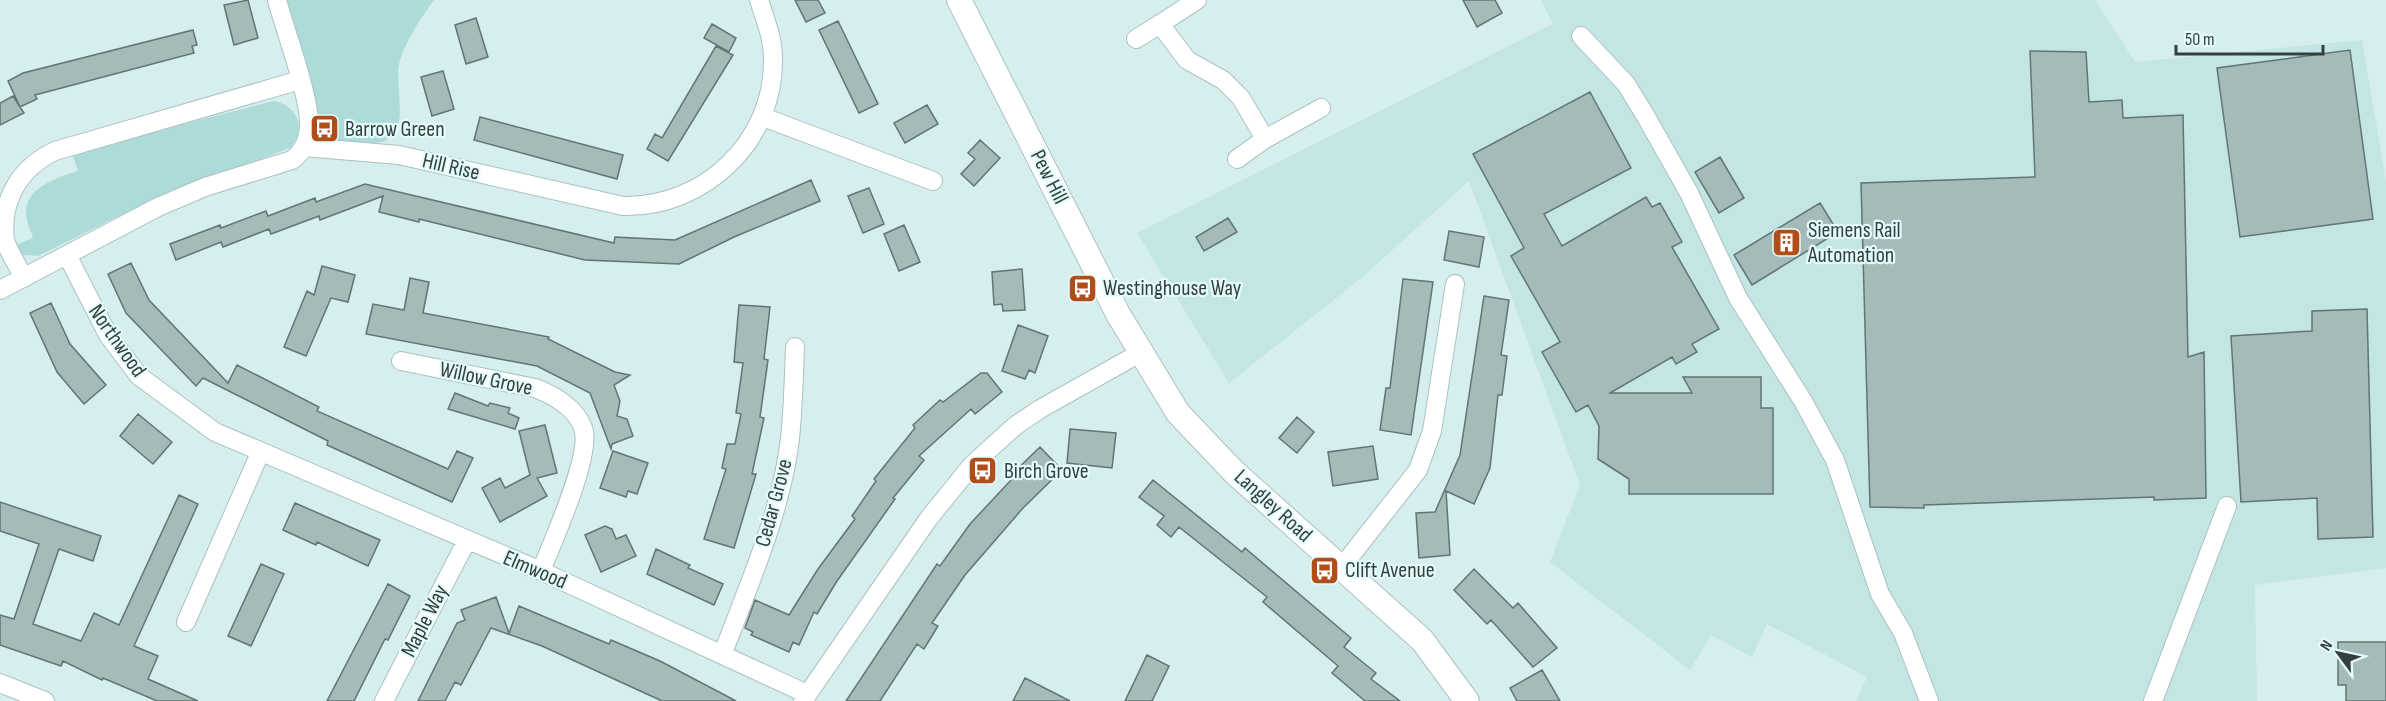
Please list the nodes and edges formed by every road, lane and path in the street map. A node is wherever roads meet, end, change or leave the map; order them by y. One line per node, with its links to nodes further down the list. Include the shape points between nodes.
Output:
1 (277, 0): 8 (street)
2 (759, 0): 10 (street, Hill Rise, via 773,59 771,89)
3 (959, 0): 20 (main road, Pew Hill)
4 (1197, 0): 5 (street)
5 (1160, 24): 7 (street); 11 (street, via 1187,60 1222,80 1241,98)
6 (1581, 36): 35 (street, via 1626,84 1650,123 1689,193 1738,298 1835,460 1880,594 1903,633)
7 (1136, 39)
8 (300, 80): 12 (street, via 309,123); 16 (street, via 55,151 29,165 8,194 3,224 5,240)
9 (1321, 108): 11 (street)
10 (763, 117): 12 (street, Hill Rise, via 746,146 706,181 674,199 633,206 591,201 399,155); 14 (street)
11 (1265, 139): 13 (street)
12 (304, 147): 15 (street, via 292,160 181,197)
13 (1238, 159)
14 (933, 181)
15 (67, 255): 16 (street); 22 (street, Northwood, via 108,335 139,376)
16 (24, 278): 18 (street)
17 (1455, 284): 26 (street, via 1426,451 1418,470)
18 (0, 290)
19 (795, 347): 29 (street, Cedar Grove, via 790,439 779,492)
20 (1140, 353): 26 (main road, Langley Road, via 1178,413 1234,472); 31 (street, via 1040,409 972,465 929,518)
21 (401, 361): 27 (street, Willow Grove, via 535,388 575,414 584,428 584,454)
22 (215, 432): 23 (street, Elmwood)
23 (260, 453): 25 (street, Elmwood); 28 (street)
24 (2227, 506): 36 (street)
25 (467, 540): 27 (street, Elmwood); 33 (street, Maple Way)
26 (1341, 568): 34 (main road, Langley Road, via 1422,640)
27 (541, 571): 29 (street, Elmwood)
28 (186, 622)
29 (723, 653): 31 (street, Elmwood)
30 (0, 682): 32 (street)
31 (805, 698)
32 (45, 701)
33 (384, 701)
34 (1467, 701)
35 (1929, 701)
36 (2153, 701)

